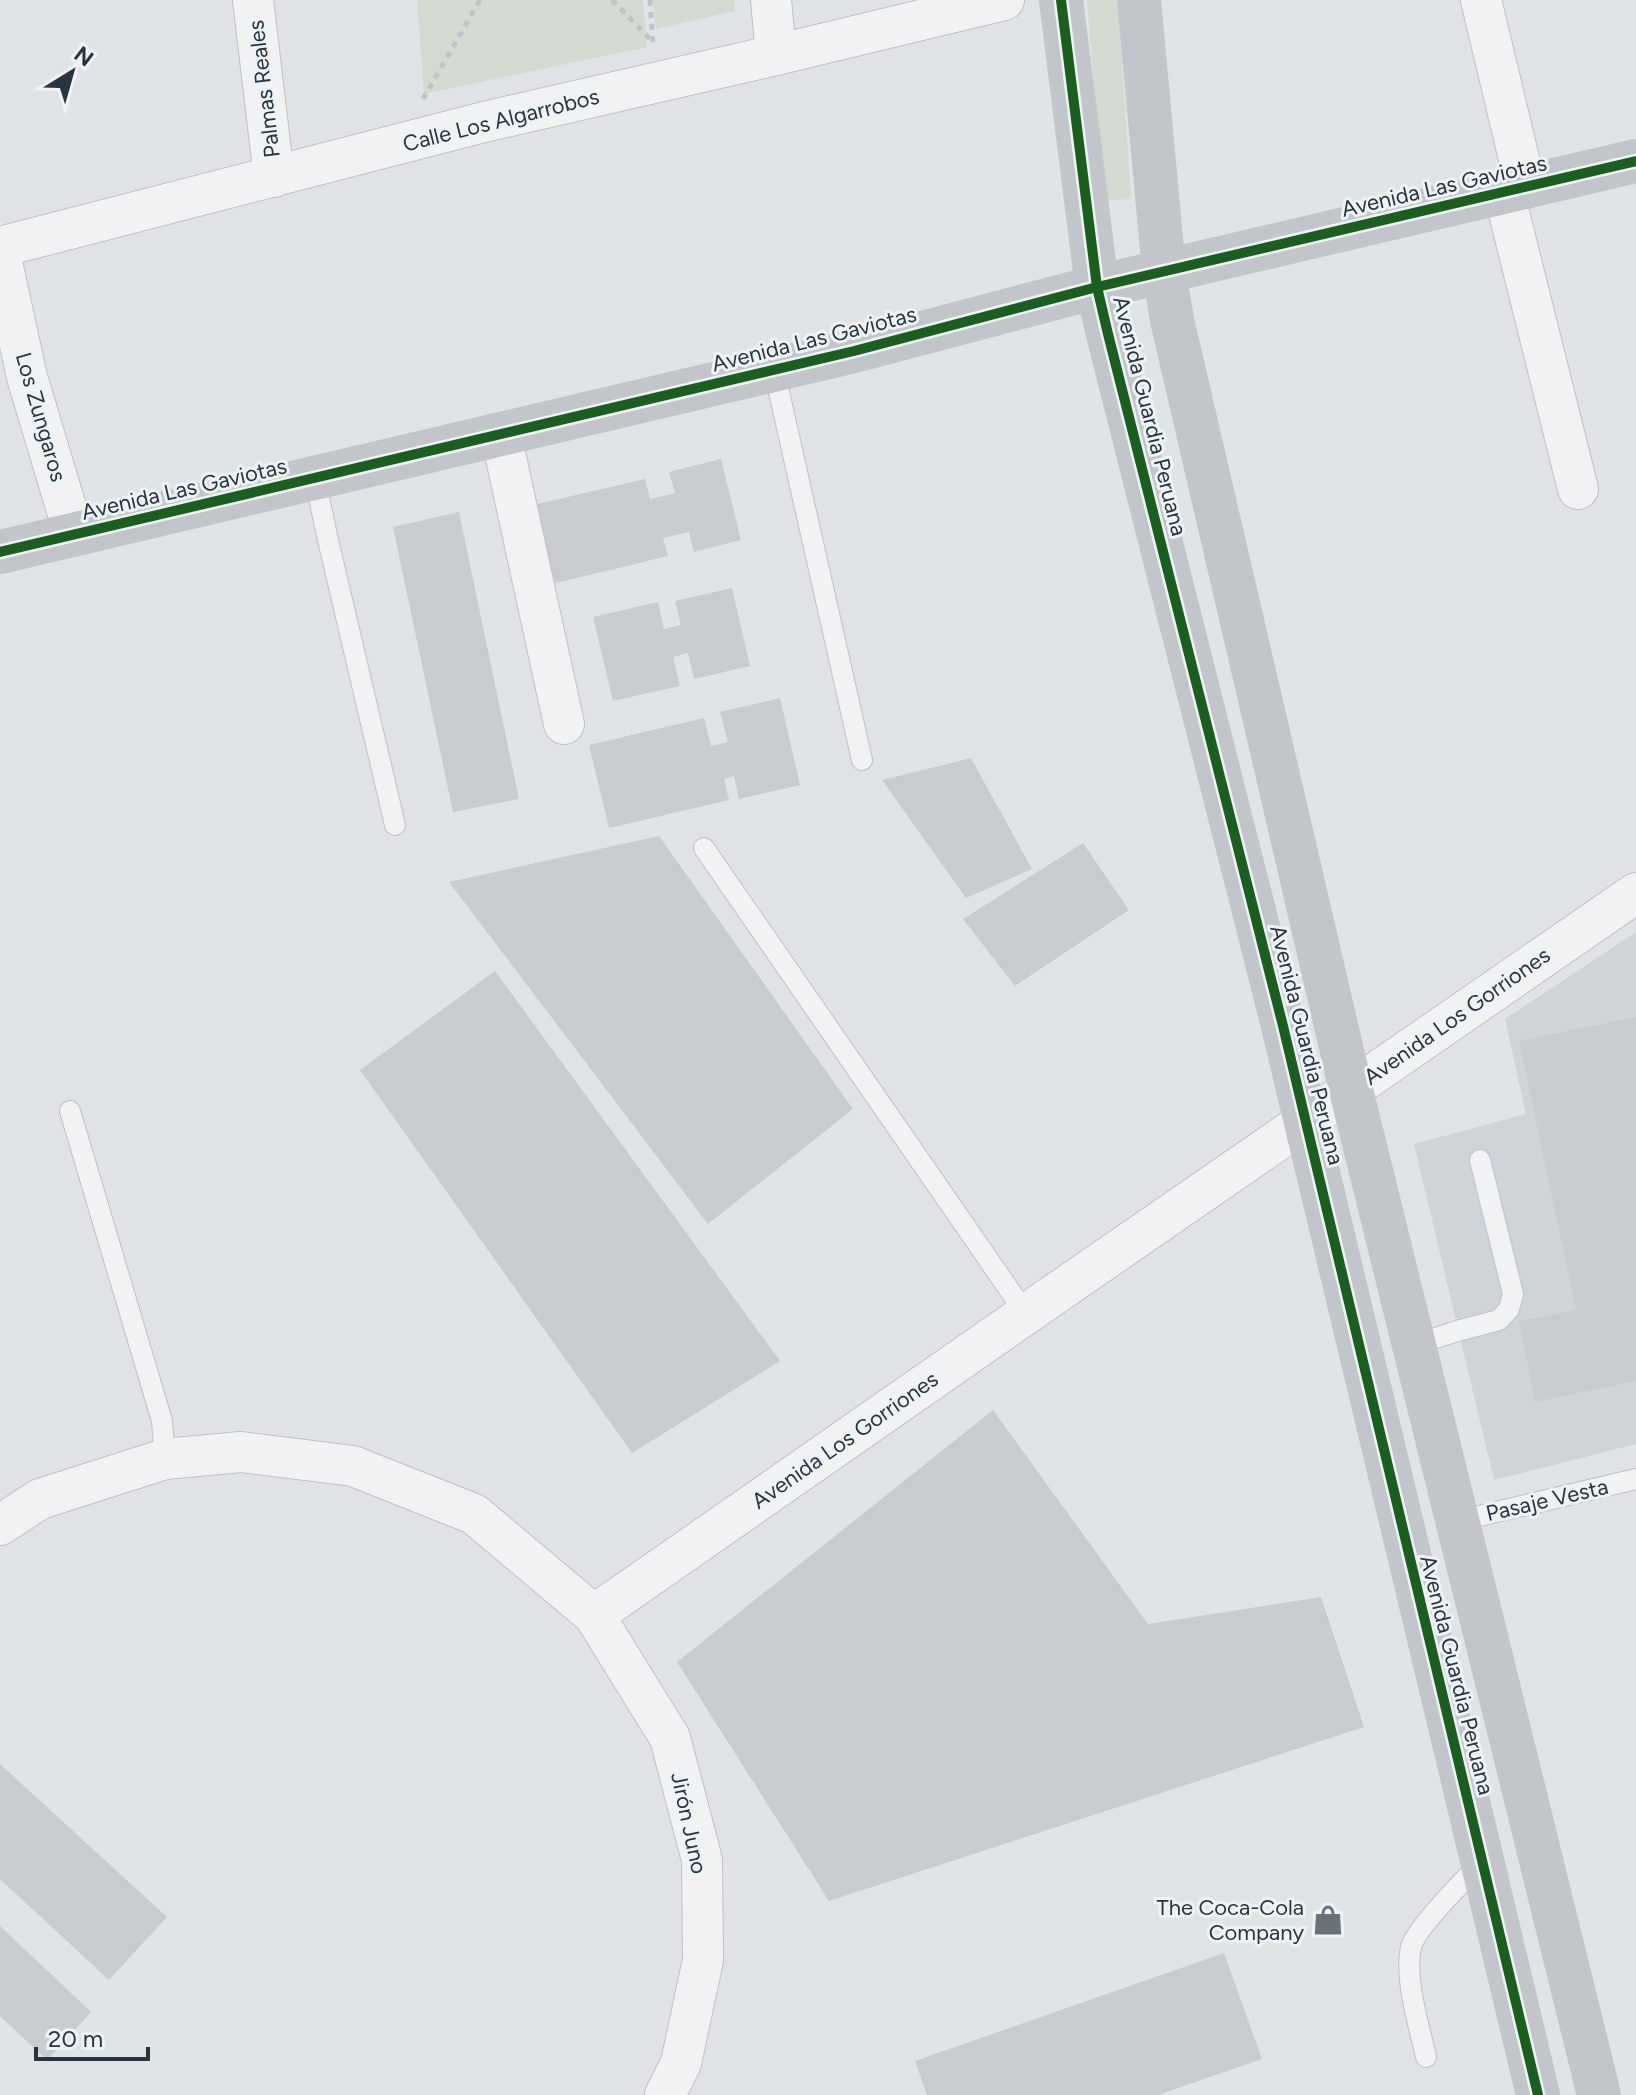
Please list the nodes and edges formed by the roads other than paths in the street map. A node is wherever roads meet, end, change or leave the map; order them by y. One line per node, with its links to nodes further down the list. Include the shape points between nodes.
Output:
1 (253, 0): 9 (street, Palmas Reales)
2 (771, 0): 7 (street)
3 (1004, 0): 7 (street, Calle Los Algarrobos)
4 (1061, 0): 14 (street, Avenida Guardia Peruana)
5 (1139, 0): 13 (street, Avenida Guardia Peruana)
6 (1481, 0): 10 (street)
7 (776, 55): 9 (street, Calle Los Algarrobos)
8 (1636, 161): 10 (street, Avenida Las Gaviotas)
9 (274, 177): 11 (street, Calle Los Algarrobos)
10 (1515, 190): 13 (street, Avenida Las Gaviotas); 18 (street)
11 (0, 247)
12 (0, 253): 19 (street, Los Zungaros, via 27,377)
13 (1164, 271): 14 (street, Avenida Las Gaviotas); 26 (street, Avenida Guardia Peruana)
14 (1097, 287): 15 (street, Avenida Las Gaviotas); 28 (street, Avenida Guardia Peruana)
15 (774, 370): 16 (street, Avenida Las Gaviotas); 22 (lane)
16 (501, 435): 17 (street, Avenida Las Gaviotas); 21 (street)
17 (315, 479): 19 (street, Avenida Las Gaviotas); 23 (lane)
18 (1578, 489)
19 (74, 534): 20 (street, Avenida Las Gaviotas)
20 (0, 552)
21 (564, 724)
22 (862, 760)
23 (395, 825)
24 (704, 848): 30 (lane)
25 (1636, 893): 26 (street, Avenida Los Gorriones)
26 (1351, 1090): 28 (street, Avenida Los Gorriones); 31 (street, Avenida Guardia Peruana)
27 (70, 1111): 33 (lane, via 162,1421)
28 (1304, 1122): 30 (street, Avenida Los Gorriones); 32 (street, Avenida Guardia Peruana)
29 (1480, 1160): 31 (lane, via 1513,1294 1509,1309 1499,1320)
30 (1026, 1314): 37 (street, Avenida Los Gorriones)
31 (1415, 1345): 32 (street); 35 (street, Avenida Guardia Peruana)
32 (1359, 1353): 38 (street, Avenida Guardia Peruana)
33 (165, 1459): 36 (street, via 40,1499); 37 (street, via 241,1452 353,1466 474,1514)
34 (1636, 1479): 35 (lane, Pasaje Vesta)
35 (1458, 1521): 42 (street, Avenida Guardia Peruana)
36 (0, 1525)
37 (594, 1615): 40 (street, Jirón Juno, via 670,1738 702,1860 703,1960 681,2063)
38 (1482, 1862): 39 (lane, via 1411,1945 1410,1984); 41 (street, Avenida Guardia Peruana)
39 (1426, 2057)
40 (665, 2095)
41 (1538, 2095)
42 (1599, 2095)

